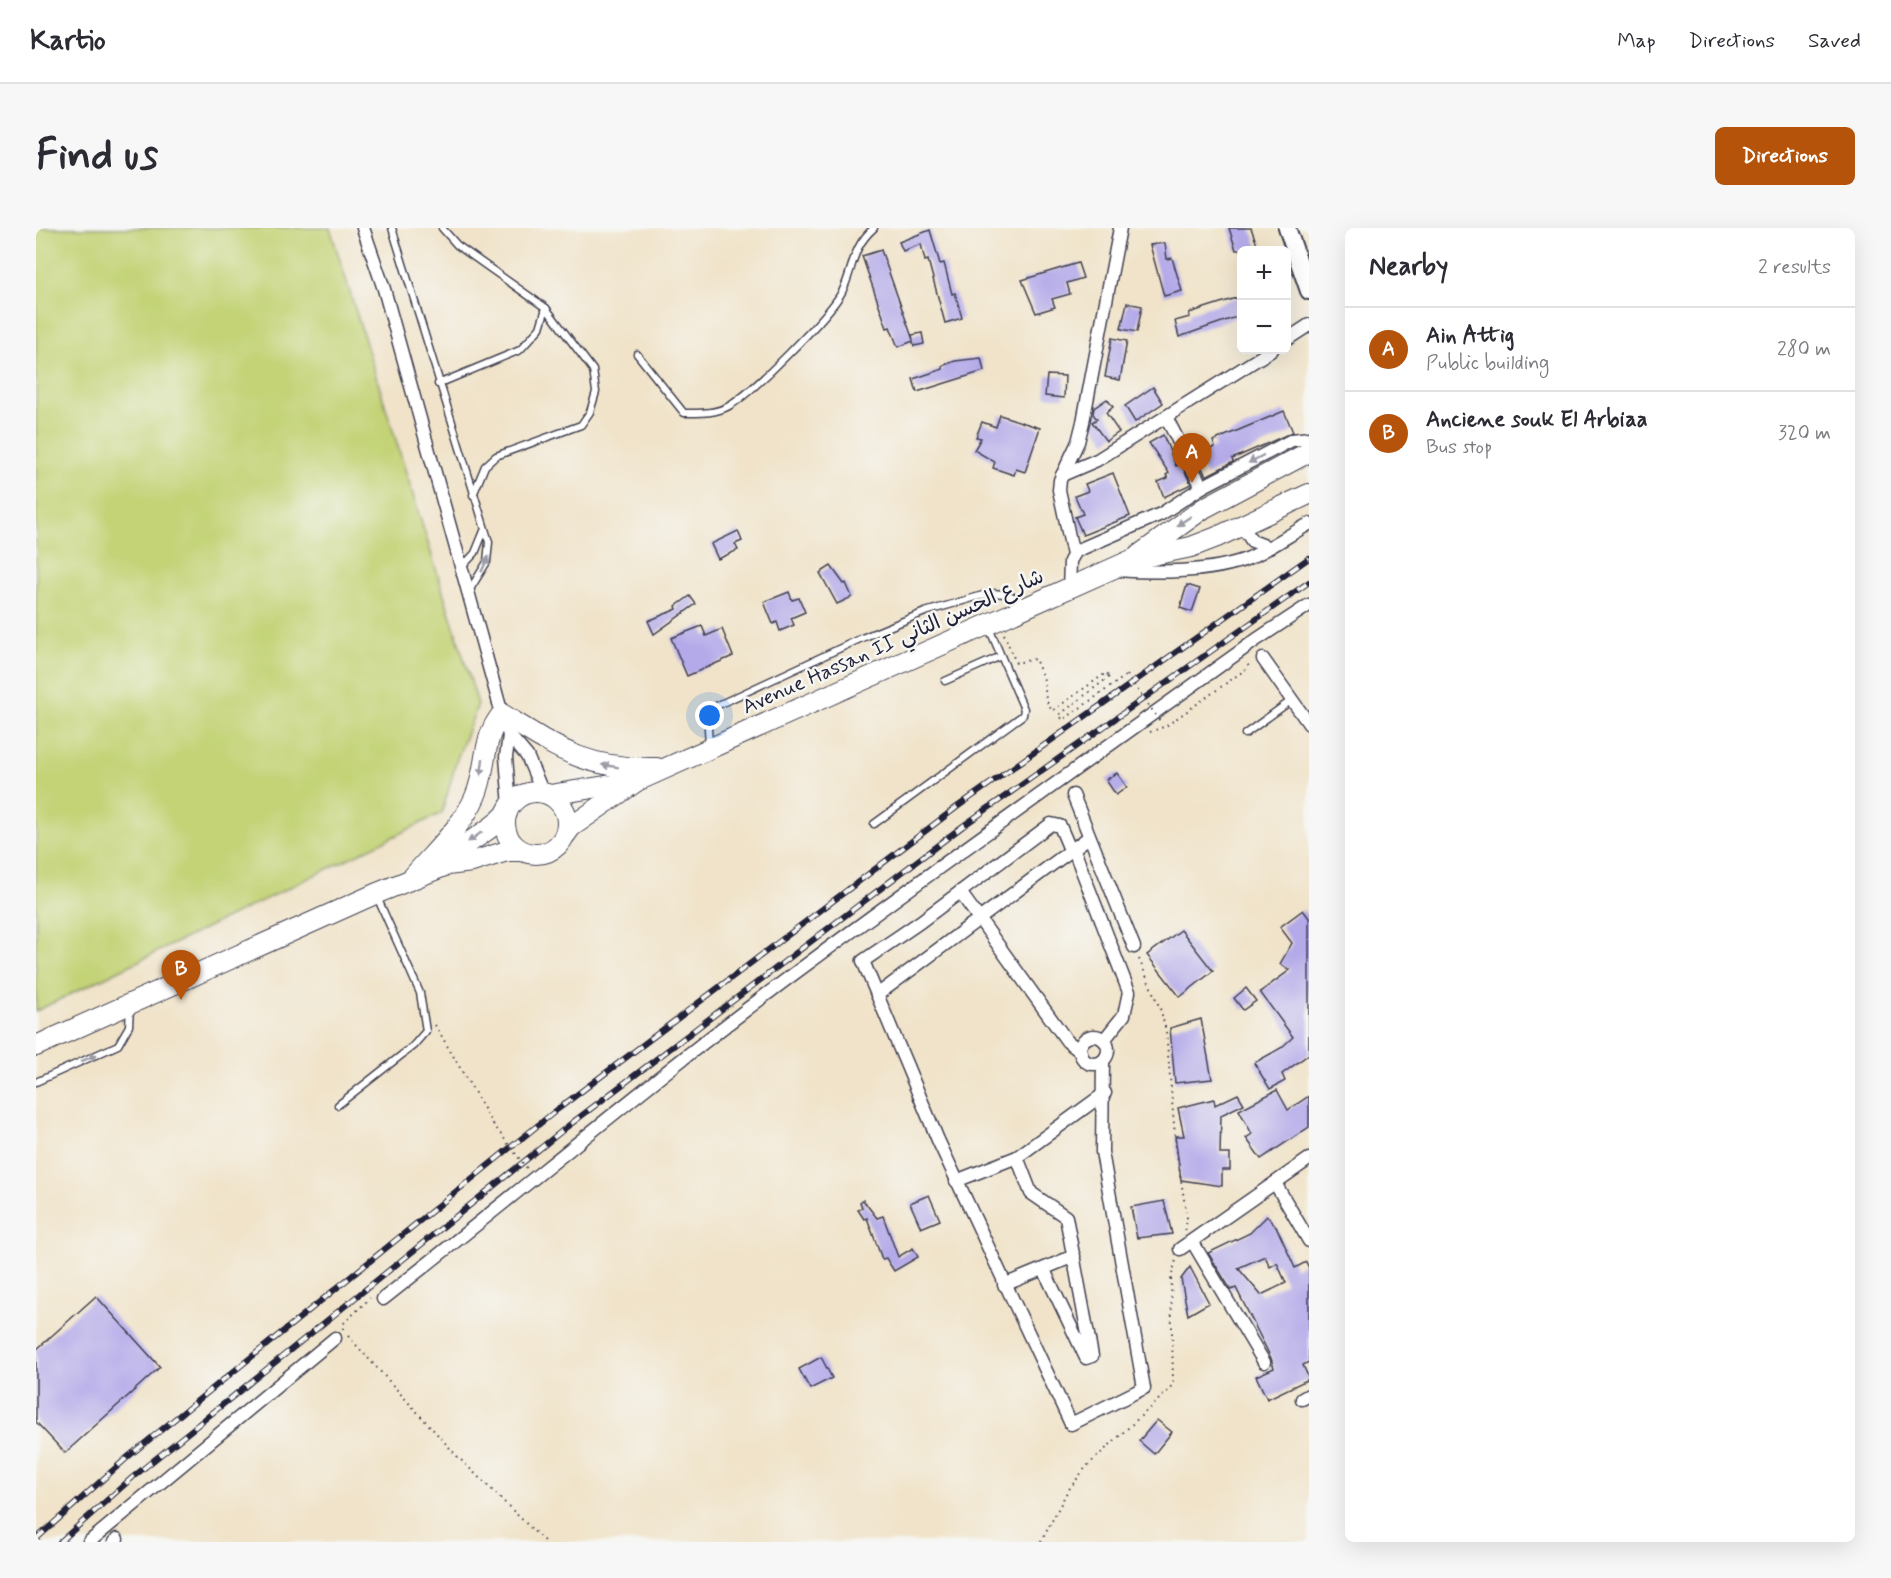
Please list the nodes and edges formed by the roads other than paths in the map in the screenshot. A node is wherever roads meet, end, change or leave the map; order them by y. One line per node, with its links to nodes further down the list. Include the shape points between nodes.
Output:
1 (363, 228): 27 (street, via 384,289)
2 (392, 228): 13 (lane)
3 (442, 228): 8 (lane, via 457,245)
4 (874, 228): 11 (lane, via 856,248 841,293 754,388 727,407 684,413)
5 (1120, 228): 17 (street, via 1083,422)
6 (1287, 228): 7 (street)
7 (1309, 291)
8 (546, 308): 13 (lane, via 540,328 520,350); 19 (lane, via 593,370 596,392 591,412 581,425 496,456 484,466)
9 (1309, 325): 10 (street)
10 (1291, 337)
11 (637, 354)
12 (1266, 354): 14 (street)
13 (438, 384): 19 (lane)
14 (1166, 417): 17 (street, via 1097,460); 20 (street)
15 (1309, 438): 20 (street, one-way to 20, via 1297,438)
16 (1309, 452): 20 (main road, Avenue Hassan II شارع الحسن الثاني)
17 (1062, 475): 25 (street, via 1060,497)
18 (1309, 494): 23 (main road, Avenue Hassan II شارع الحسن الثاني)
19 (473, 495): 22 (lane)
20 (1207, 495): 23 (main road, via 1209,521 1215,530); 25 (street); 26 (main road, Avenue Hassan II شارع الحسن الثاني, one-way to 26)
21 (1309, 524): 24 (street)
22 (484, 531): 27 (lane, via 475,553); 30 (lane, one-way to 22, via 489,555)
23 (1234, 531): 24 (street); 26 (main road, Avenue Hassan II شارع الحسن الثاني, via 1191,547)
24 (1268, 547): 28 (street, via 1249,558 1226,564 1155,572)
25 (1073, 555): 29 (street)
26 (1134, 559): 28 (main road, Avenue Hassan II شارع الحسن الثاني)
27 (460, 569): 30 (street)
28 (1112, 569): 29 (main road, Avenue Hassan II شارع الحسن الثاني)
29 (1069, 590): 31 (main road, Avenue Hassan II شارع الحسن الثاني)
30 (468, 594): 38 (street)
31 (1034, 605): 33 (main road, Avenue Hassan II شارع الحسن الثاني); 42 (lane, via 1006,594 990,593 925,612 862,638 714,707 708,729)
32 (1309, 605): 78 (street, via 811,961 653,1083 526,1188)
33 (993, 623): 34 (lane); 42 (main road, Avenue Hassan II شارع الحسن الثاني)
34 (1002, 656): 36 (lane); 48 (lane, via 1023,715)
35 (1263, 659): 37 (street)
36 (945, 681)
37 (1292, 700): 39 (street); 40 (lane)
38 (502, 714): 41 (street); 43 (main road, one-way to 38, via 631,768 586,761 561,751); 54 (main road, one-way to 54, via 486,742 480,783 472,804)
39 (1309, 724)
40 (1245, 734)
41 (509, 735): 45 (street, via 527,756); 47 (street)
42 (710, 749): 43 (main road, Avenue Hassan II شارع الحسن الثاني)
43 (668, 767): 44 (main road, Avenue Hassan II شارع الحسن الثاني)
44 (638, 781): 45 (main road, Avenue Hassan II شارع الحسن الثاني); 49 (main road, Avenue Hassan II شارع الحسن الثاني)
45 (547, 794): 47 (main road, via 528,793); 49 (main road, via 565,811)
46 (1073, 795): 50 (street)
47 (509, 809): 51 (main road, via 507,835); 53 (main road, one-way to 53, via 496,824 464,845)
48 (874, 824)
49 (566, 834): 51 (main road, via 557,846 544,853)
50 (1089, 837): 52 (street); 58 (street)
51 (522, 851): 53 (main road)
52 (1072, 851): 55 (street, via 1060,826 1051,824); 57 (street); 61 (street, via 1129,992 1124,1015)
53 (447, 865): 54 (main road)
54 (410, 880): 56 (main road)
55 (960, 892): 57 (street); 59 (street, via 863,961)
56 (375, 894): 60 (main road); 67 (lane, via 420,993 426,1031 413,1046)
57 (980, 919): 59 (street); 63 (street, via 1067,1041)
58 (1134, 947)
59 (877, 995): 70 (street)
60 (129, 1005): 62 (main road); 65 (lane, one-way to 60, via 118,1045 129,1026)
61 (1104, 1040): 63 (street, via 1086,1040); 64 (street, via 1108,1048)
62 (36, 1046)
63 (1081, 1053): 64 (street, via 1089,1063)
64 (1103, 1061): 66 (street)
65 (36, 1082)
66 (1105, 1093): 68 (street); 77 (street, via 1102,1152 1144,1388 1071,1424)
67 (338, 1105)
68 (1017, 1157): 70 (street); 75 (street, via 1031,1193 1066,1216)
69 (1309, 1160): 71 (street)
70 (956, 1181): 77 (street)
71 (1275, 1183): 72 (street); 73 (street)
72 (1192, 1241): 74 (street); 80 (street)
73 (1309, 1241)
74 (1180, 1249)
75 (1074, 1256): 76 (street); 76 (street, via 1092,1356 1086,1358)
76 (1044, 1270): 77 (street)
77 (1004, 1285)
78 (379, 1296)
79 (335, 1338): 81 (street)
80 (1264, 1362)
81 (89, 1542)

